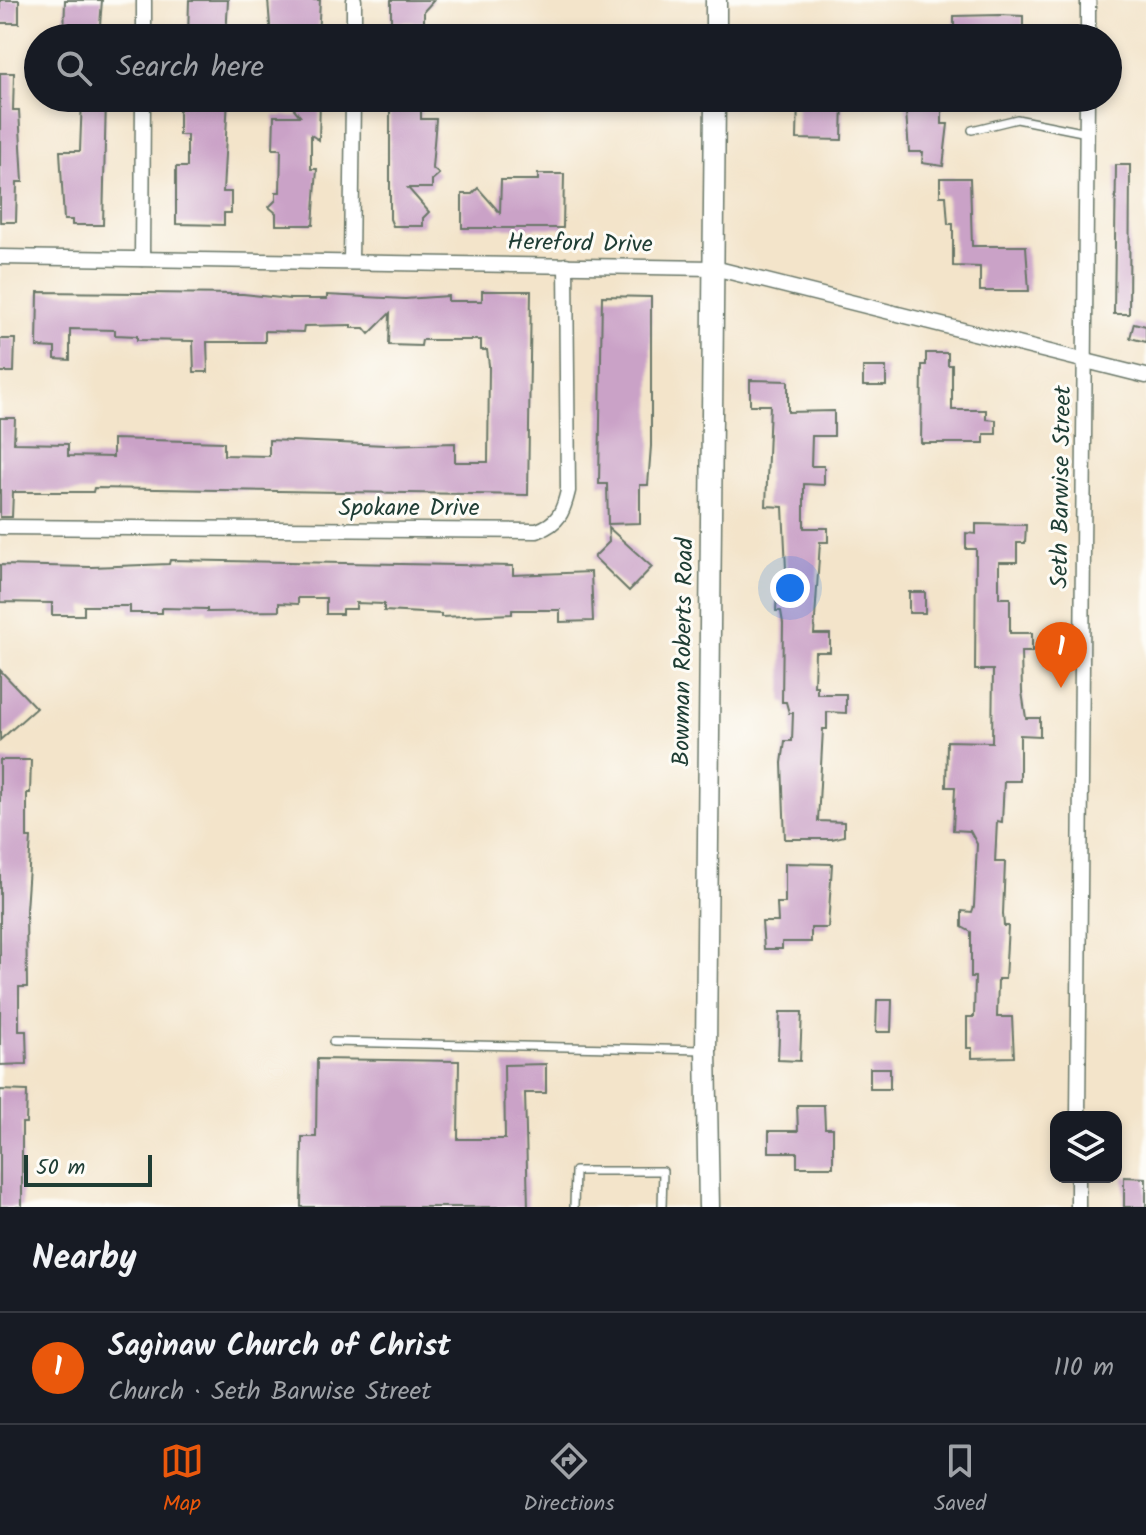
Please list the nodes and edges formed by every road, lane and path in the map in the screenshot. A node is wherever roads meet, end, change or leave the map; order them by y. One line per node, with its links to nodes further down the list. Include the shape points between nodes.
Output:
1 (144, 0): 5 (street)
2 (354, 0): 6 (street)
3 (716, 0): 7 (street)
4 (1088, 0): 8 (street)
5 (144, 24)
6 (354, 24)
7 (716, 24)
8 (1088, 24)
9 (143, 112): 16 (street)
10 (353, 112): 17 (street)
11 (715, 112): 19 (street, Bowman Roberts Road)
12 (1087, 112): 14 (street, Seth Barwise Street)
13 (972, 130): 14 (lane, via 1017,119)
14 (1087, 133): 20 (street, Seth Barwise Street)
15 (0, 257): 16 (street, Hereford Drive)
16 (142, 259): 17 (street, Hereford Drive)
17 (351, 262): 18 (street, Hereford Drive)
18 (566, 265): 19 (street, Hereford Drive); 22 (street, Spokane Drive, via 568,491 563,513 553,525 537,531)
19 (714, 268): 20 (street, Hereford Drive); 24 (street, Bowman Roberts Road)
20 (1085, 361): 21 (street, Hereford Drive); 25 (street, Seth Barwise Street)
21 (1146, 376)
22 (0, 527)
23 (333, 1042): 24 (lane)
24 (706, 1050): 29 (street, Bowman Roberts Road)
25 (1078, 1111)
26 (1078, 1183): 30 (street)
27 (574, 1207): 28 (lane, via 575,1171 663,1171)
28 (662, 1207)
29 (709, 1207)
30 (1078, 1207)

